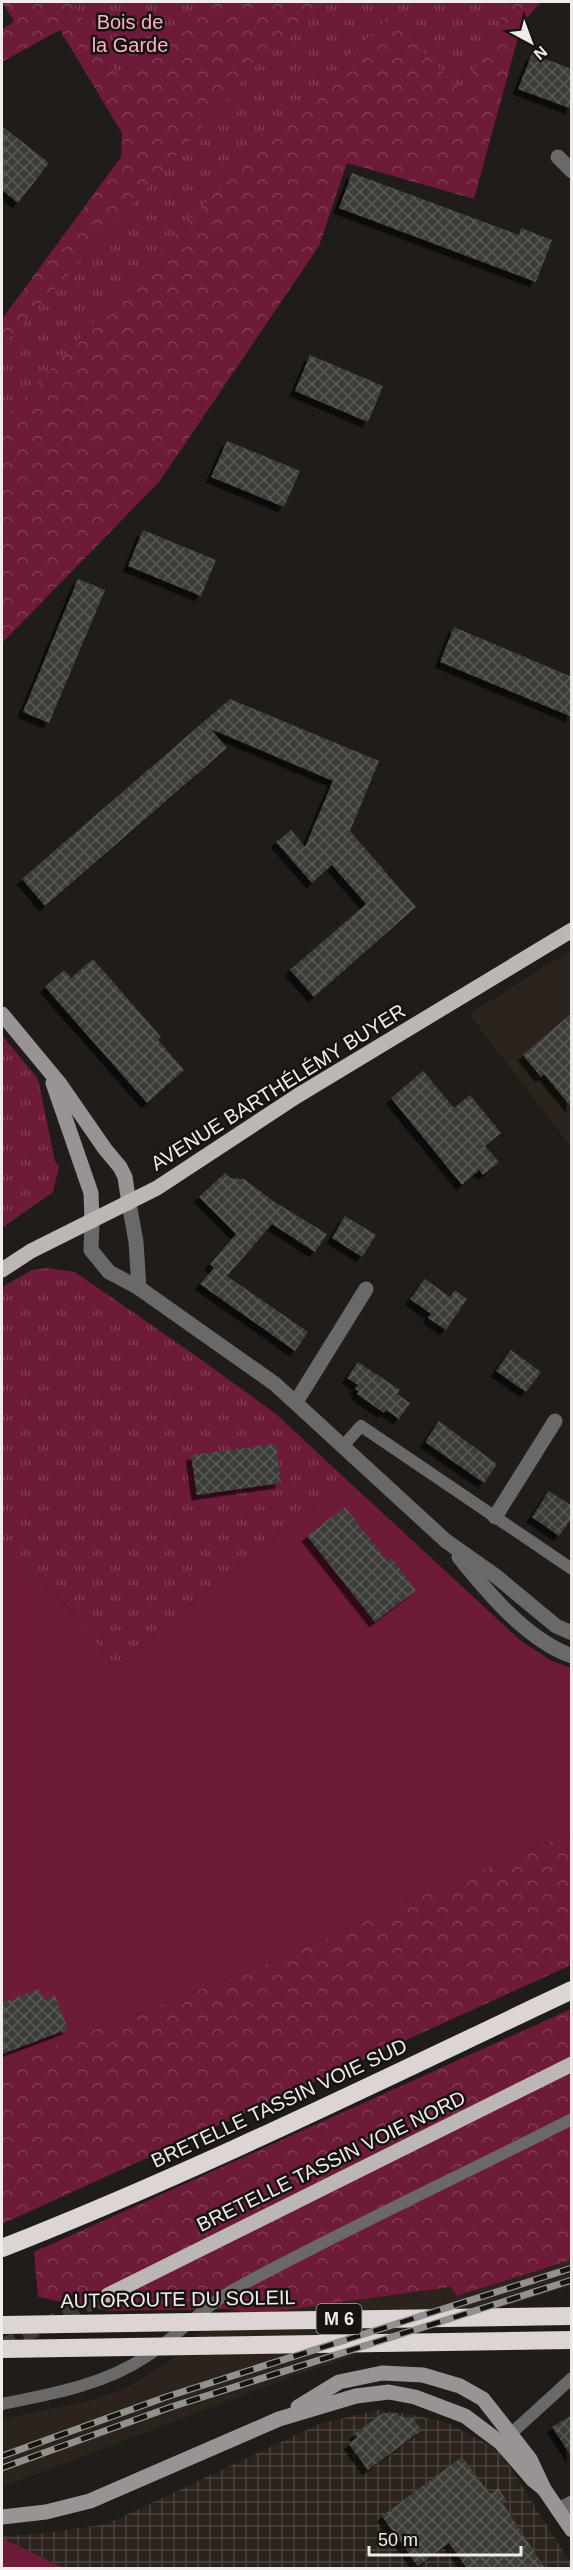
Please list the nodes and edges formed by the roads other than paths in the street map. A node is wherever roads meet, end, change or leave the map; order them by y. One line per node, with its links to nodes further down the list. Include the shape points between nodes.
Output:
1 (558, 157): 2 (street)
2 (572, 171)
3 (572, 930): 6 (main road, AVENUE BARTHÉLÉMY BUYER, via 303,1092)
4 (2, 1014): 5 (main road)
5 (47, 1069): 6 (main road, via 120,1167); 7 (main road, via 91,1193)
6 (129, 1203): 7 (main road, AVENUE BARTHÉLÉMY BUYER); 9 (street)
7 (92, 1221): 8 (main road, AVENUE BARTHÉLÉMY BUYER); 9 (street, via 91,1250 97,1259 109,1272)
8 (2, 1270)
9 (139, 1288): 11 (street)
10 (366, 1289): 11 (street)
11 (296, 1402): 13 (street)
12 (555, 1421): 14 (street)
13 (343, 1446): 14 (lane, via 362,1426); 15 (street)
14 (495, 1517): 16 (lane)
15 (446, 1541): 17 (street, via 556,1626); 18 (street, via 480,1584 531,1633 552,1649)
16 (572, 1569)
17 (572, 1633)
18 (572, 1656)
19 (572, 1990): 22 (highway, BRETELLE TASSIN VOIE SUD, via 222,2155)
20 (572, 2064): 23 (main road, BRETELLE TASSIN VOIE NORD)
21 (572, 2119): 29 (lane, via 239,2286 118,2374 58,2393)
22 (2, 2248)
23 (108, 2295)
24 (572, 2316): 25 (highway, AUTOROUTE DU SOLEIL / M 6)
25 (2, 2325)
26 (572, 2340): 27 (highway, M 6)
27 (2, 2349)
28 (572, 2378): 31 (lane)
29 (2, 2404)
30 (279, 2419): 31 (main road, via 356,2396 389,2392 415,2397 465,2416); 31 (main road, via 339,2382 382,2373 423,2375 460,2386 483,2399); 33 (main road, via 90,2501)
31 (505, 2439): 32 (main road, via 530,2459 544,2489)
32 (565, 2506): 34 (main road)
33 (2, 2517)
34 (572, 2530)

